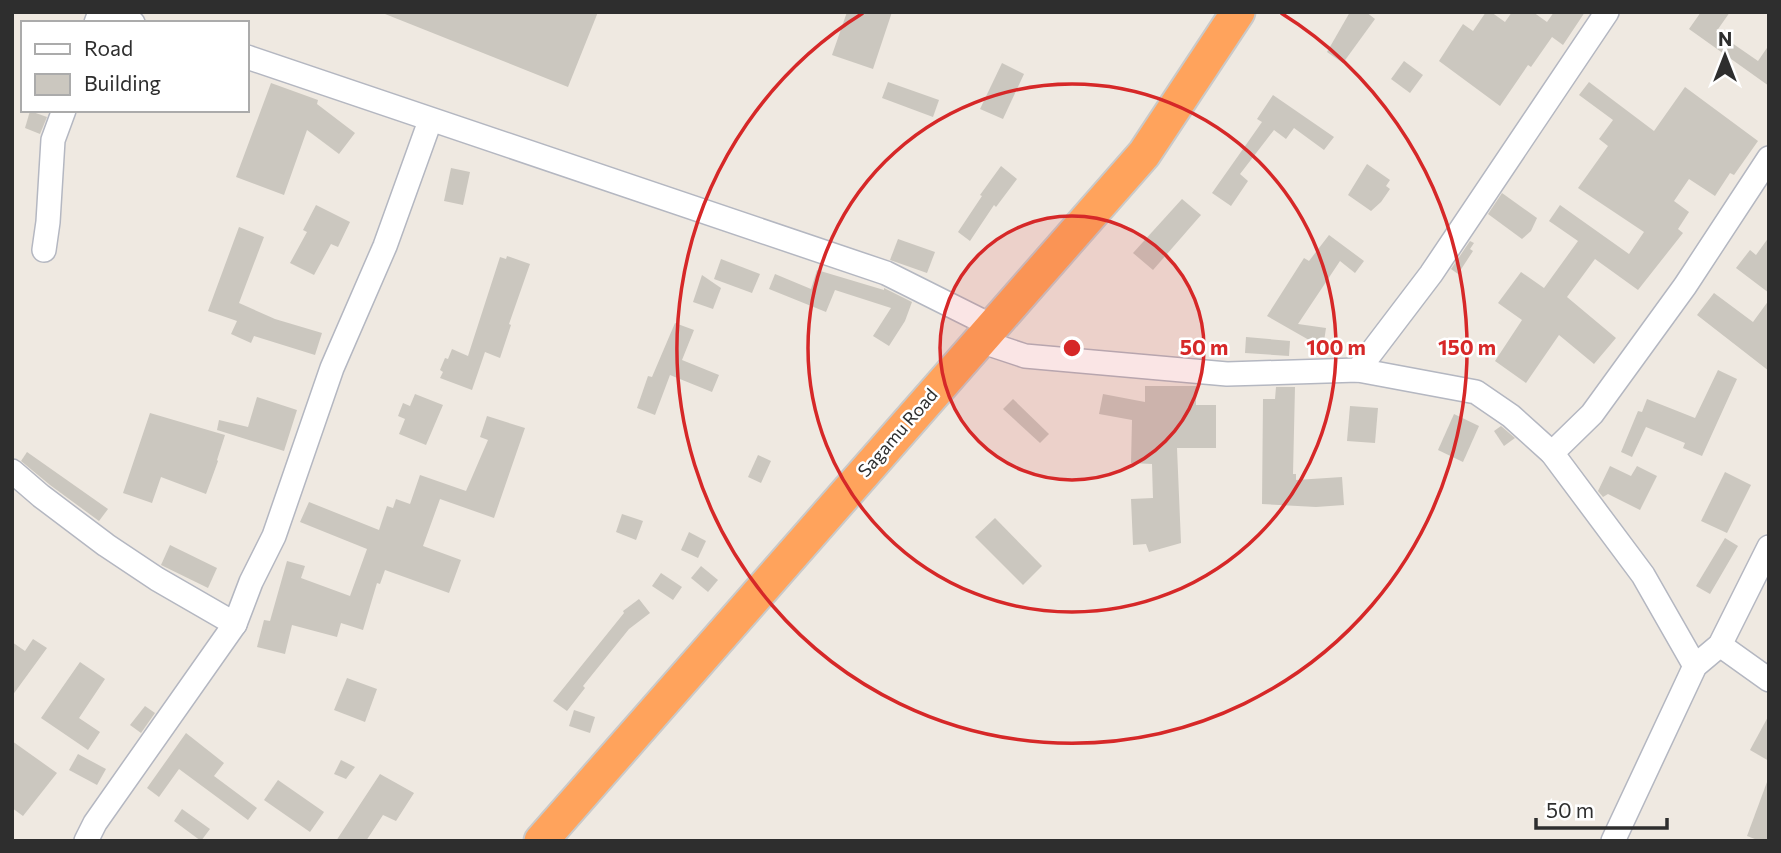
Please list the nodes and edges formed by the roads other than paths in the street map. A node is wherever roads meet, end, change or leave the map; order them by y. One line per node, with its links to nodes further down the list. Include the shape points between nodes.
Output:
1 (1238, 12): 8 (highway, Sagamu Road, via 1144,154)
2 (1607, 12): 9 (street, via 1431,274)
3 (248, 57): 5 (street)
4 (63, 112): 7 (street, via 53,140)
5 (430, 121): 8 (street, via 886,273); 13 (street, via 385,246 332,368 274,536)
6 (1769, 158): 10 (street, via 1639,350 1591,414)
7 (44, 250)
8 (986, 334): 9 (street, via 1025,356 1227,374); 18 (highway, Sagamu Road)
9 (1358, 370): 10 (street, via 1476,392)
10 (1552, 453): 15 (street, via 1643,575)
11 (12, 471): 13 (street, via 106,545)
12 (1769, 547): 14 (street)
13 (235, 624): 17 (street)
14 (1720, 645): 15 (street); 16 (street)
15 (1695, 666): 19 (street)
16 (1769, 680)
17 (86, 841)
18 (541, 841)
19 (1613, 841)

